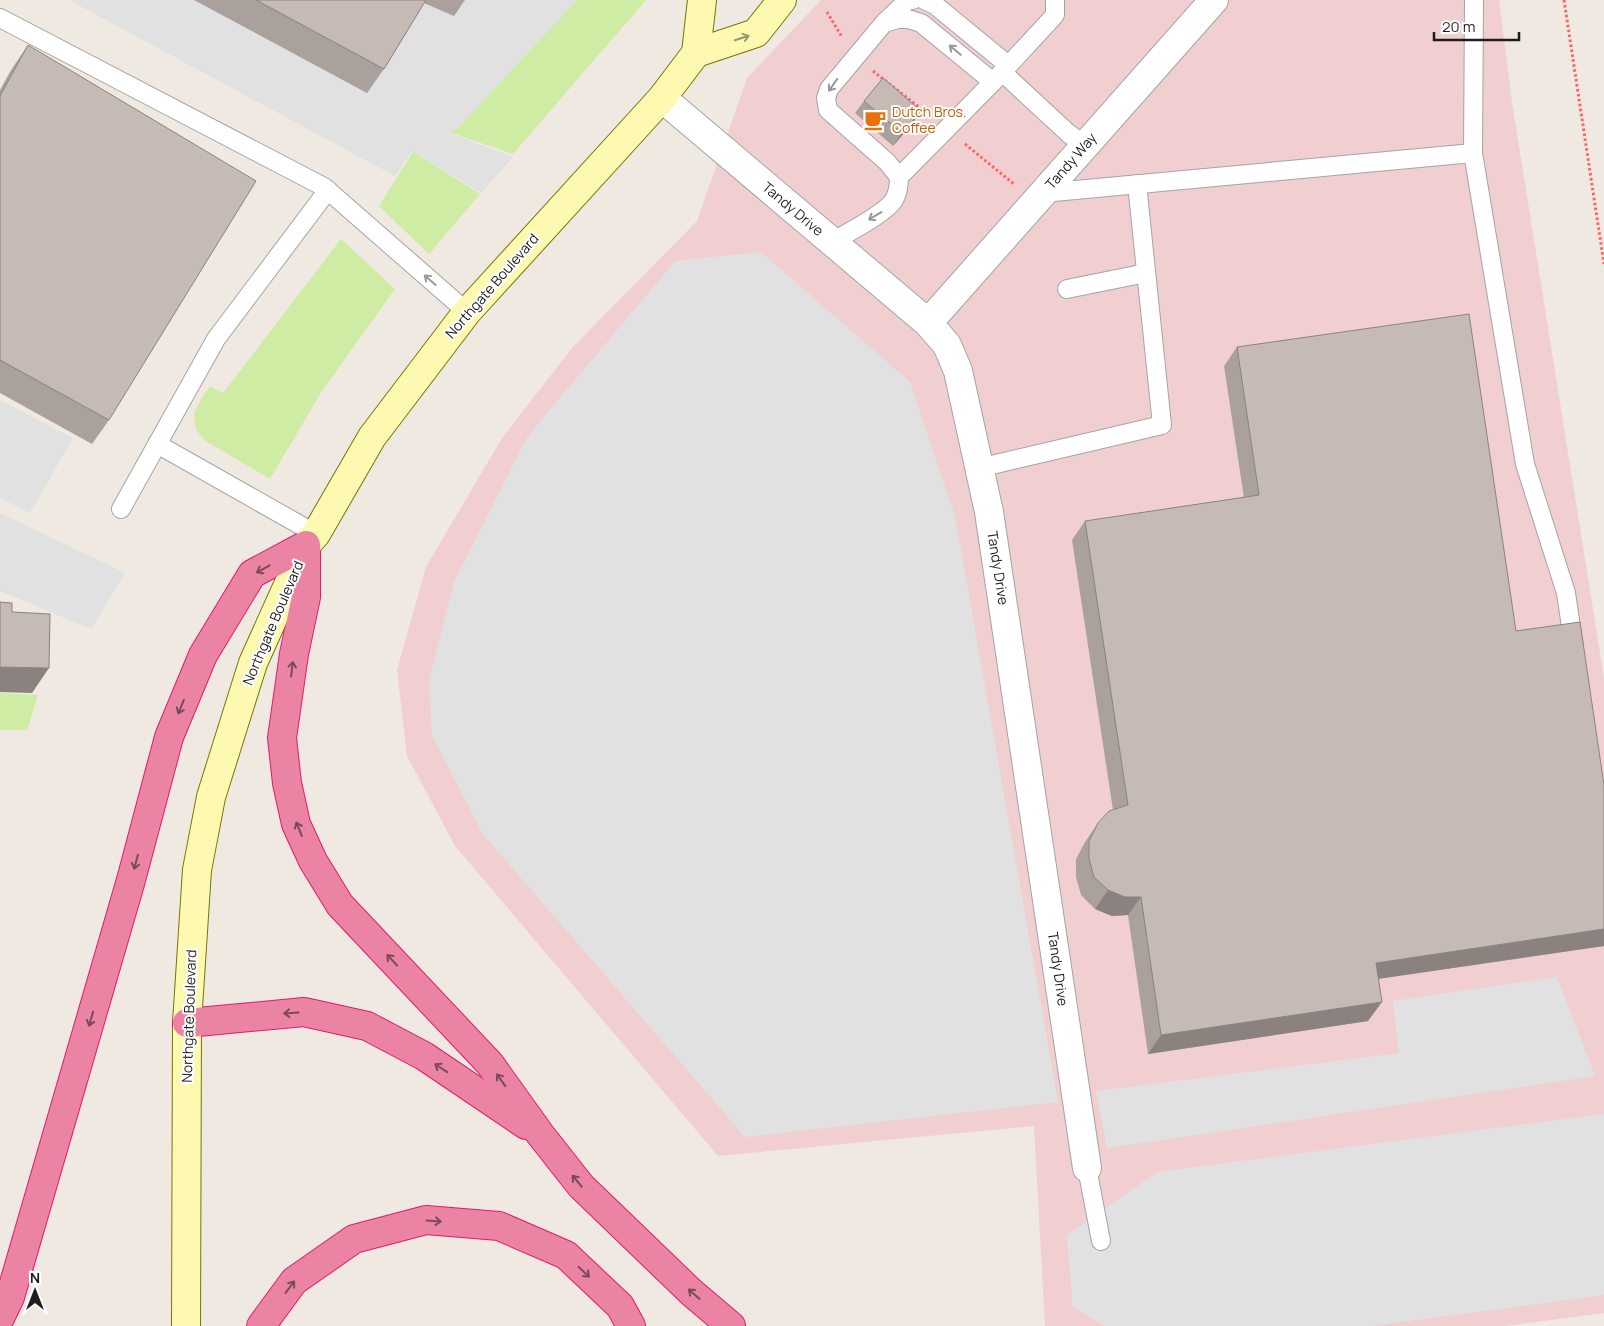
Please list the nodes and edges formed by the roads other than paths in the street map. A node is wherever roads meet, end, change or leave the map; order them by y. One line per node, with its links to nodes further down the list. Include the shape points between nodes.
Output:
1 (702, 0): 10 (main road, Northgate Boulevard)
2 (782, 0): 10 (main road, one-way to 2, via 756,33)
3 (913, 0): 9 (lane, via 908,0)
4 (924, 0): 11 (lane, via 935,5)
5 (1055, 0): 11 (lane, via 1055,15)
6 (1214, 0): 13 (street, Tandy Way)
7 (1474, 0): 14 (lane)
8 (0, 18): 17 (lane)
9 (884, 23): 11 (lane, one-way to 9, via 921,23 908,19); 15 (lane, one-way to 15, via 828,89 826,98 828,110 887,162)
10 (696, 52): 12 (main road, Northgate Boulevard)
11 (1001, 73): 13 (lane); 15 (lane)
12 (662, 98): 19 (street, Tandy Drive); 22 (main road, Northgate Boulevard)
13 (1085, 146): 18 (street, Tandy Way)
14 (1473, 153): 16 (lane); 28 (lane, via 1525,464 1566,593)
15 (899, 178): 19 (lane, one-way to 19, via 893,201 882,212)
16 (1137, 184): 18 (lane); 20 (lane)
17 (328, 190): 22 (lane, one-way to 17); 24 (lane, via 216,339)
18 (1030, 190): 23 (street, Tandy Way)
19 (832, 242): 23 (street, Tandy Drive)
20 (1146, 273): 21 (lane); 25 (lane, via 1162,425)
21 (1067, 289)
22 (466, 312): 27 (main road, Northgate Boulevard, via 372,437)
23 (928, 323): 25 (street, Tandy Drive, via 947,345 958,371)
24 (157, 444): 26 (lane); 27 (lane)
25 (979, 468): 31 (street, Tandy Drive, via 995,546)
26 (121, 509)
27 (311, 540): 29 (main road, Northgate Boulevard, via 253,663 211,797 197,870); 30 (highway, one-way to 27, via 490,1064 340,905 313,861 296,824 282,738 306,597); 33 (highway, one-way to 33, via 252,574 203,655 169,737 16,1278)
28 (1576, 662)
29 (187, 1023): 30 (highway, one-way to 29, via 424,1056 367,1026 304,1012); 34 (main road, Northgate Boulevard)
30 (540, 1134): 37 (highway, one-way to 30, via 581,1186)
31 (1087, 1168): 32 (lane)
32 (1101, 1241)
33 (0, 1318)
34 (186, 1326)
35 (261, 1326): 36 (highway, one-way to 36, via 294,1280 354,1239 426,1220 499,1226 566,1255 620,1306)
36 (631, 1326)
37 (731, 1326)

